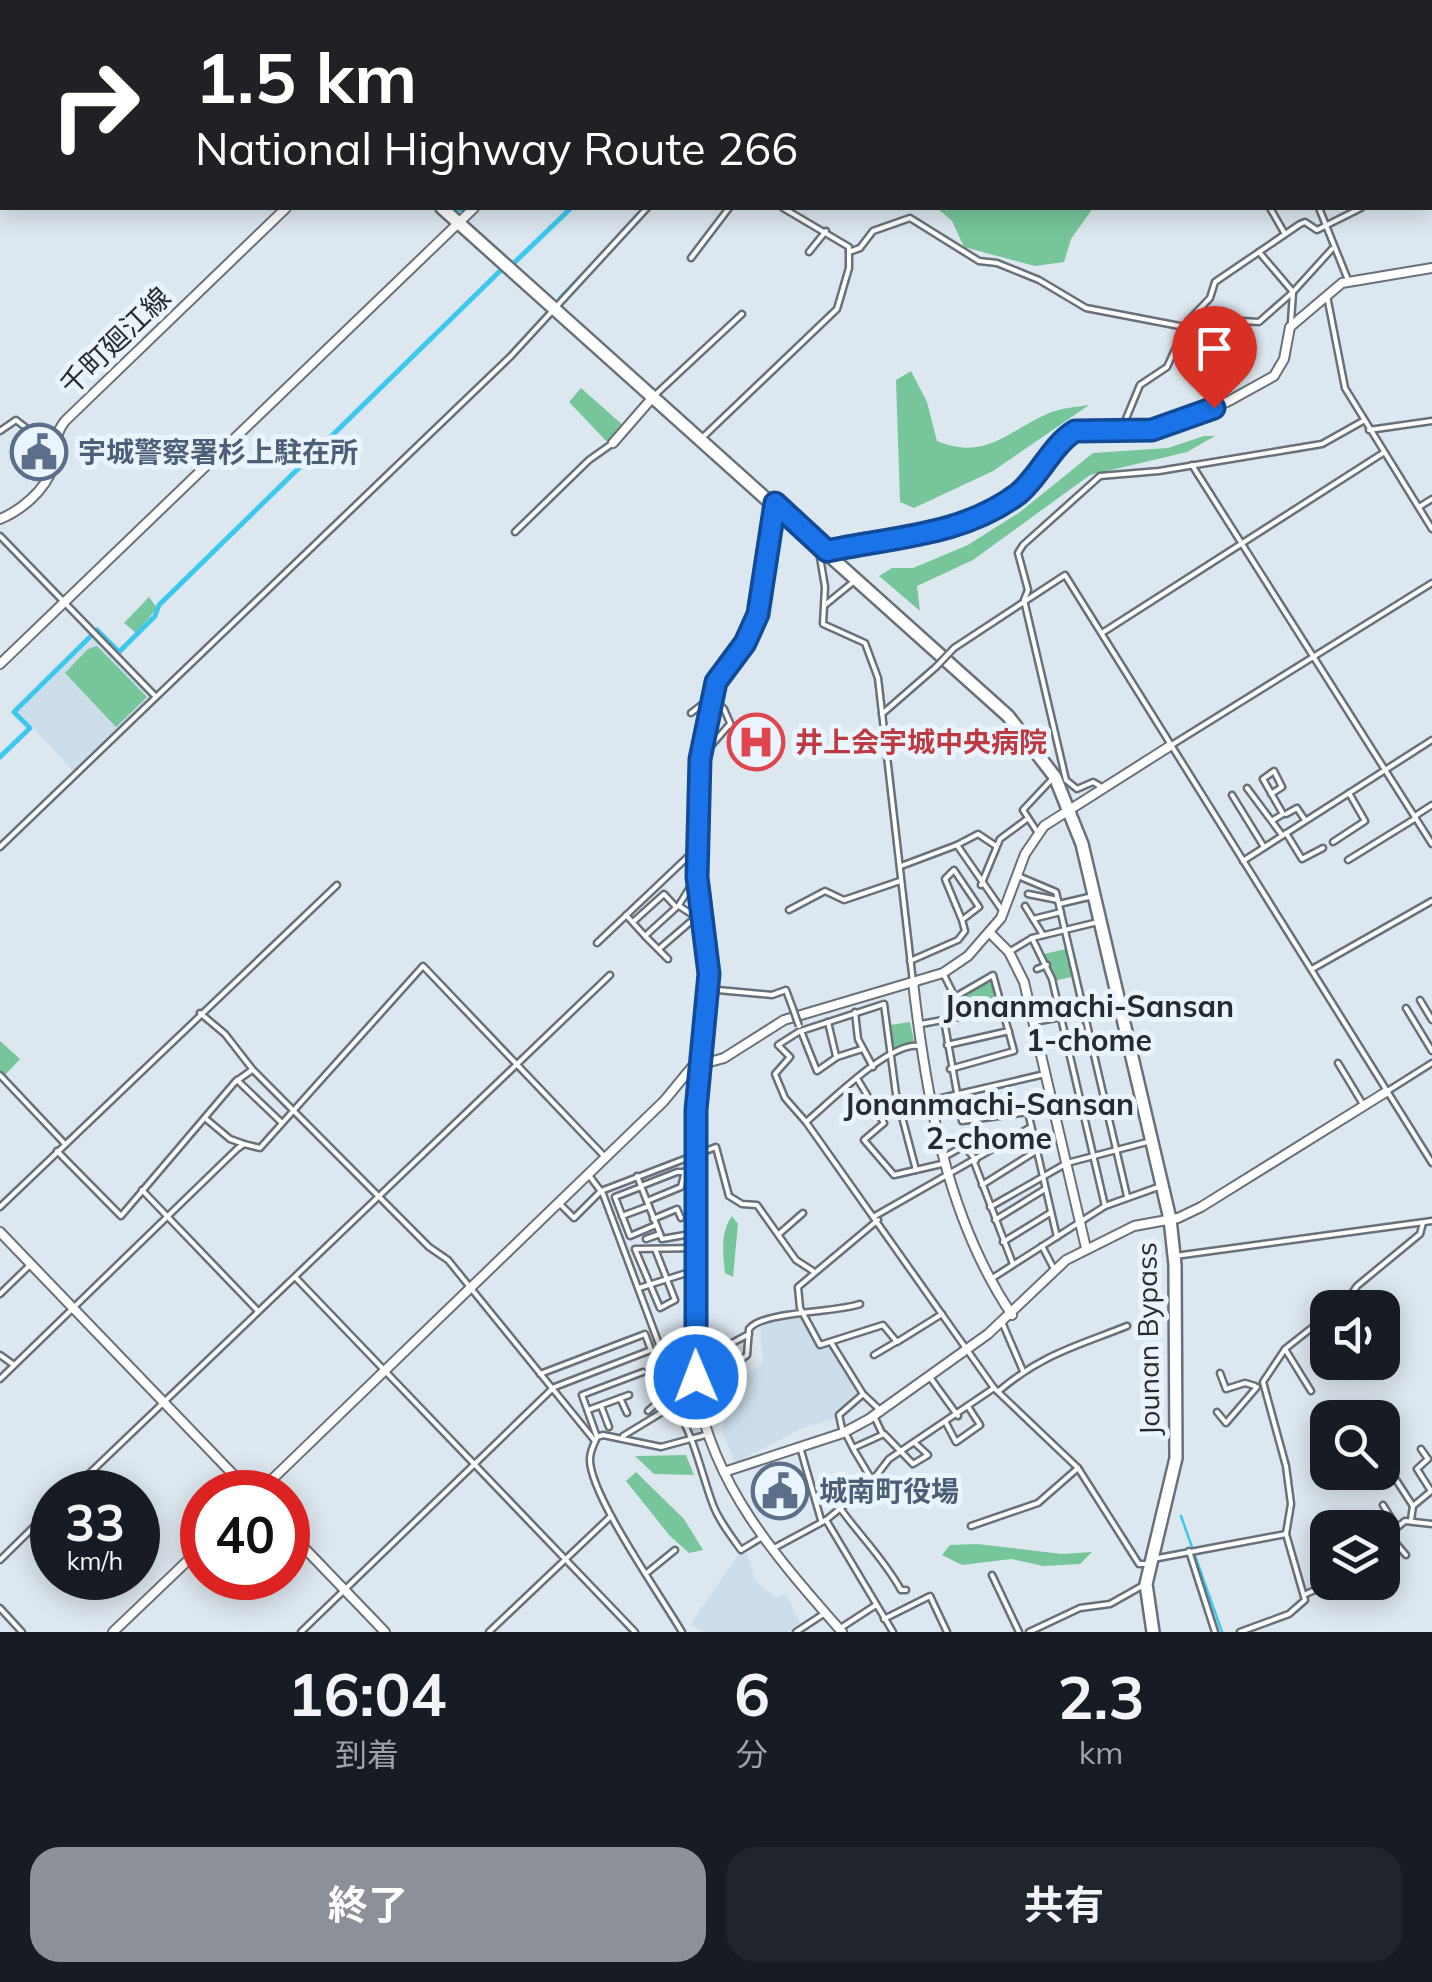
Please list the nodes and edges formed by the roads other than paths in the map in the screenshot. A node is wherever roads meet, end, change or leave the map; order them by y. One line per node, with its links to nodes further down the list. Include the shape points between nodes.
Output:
1 (284, 210): 34 (street, 千町廻江線)
2 (444, 210): 10 (highway, Jounan Bypass)
3 (472, 210): 10 (street)
4 (645, 210): 23 (street)
5 (727, 210): 18 (street)
6 (787, 210): 12 (street)
7 (1271, 210): 13 (street)
8 (1320, 210): 11 (street)
9 (1357, 210): 11 (street)
10 (459, 223): 23 (highway, Jounan Bypass); 52 (street)
11 (1324, 228): 13 (street, via 1305,222); 14 (street)
12 (826, 231): 15 (street); 16 (street)
13 (1285, 234): 17 (street)
14 (1332, 249): 20 (street); 21 (street)
15 (809, 252)
16 (849, 252): 26 (street, via 872,231 910,218 979,262 1039,280 1086,308); 35 (street, via 837,310)
17 (1259, 252): 21 (street); 25 (street, via 1215,282)
18 (691, 258)
19 (1432, 268): 20 (street)
20 (1348, 280): 22 (street)
21 (1293, 292): 25 (street, via 1259,322 1226,327); 27 (street)
22 (1327, 294): 27 (street); 29 (street, via 1341,379)
23 (554, 306): 28 (highway, Jounan Bypass); 57 (street, via 511,356)
24 (742, 314): 28 (street)
25 (1196, 318): 26 (street)
26 (1185, 327): 33 (street, via 1167,366 1140,385)
27 (1290, 327): 33 (street, via 1284,358 1268,381 1170,426)
28 (653, 397): 35 (highway, Jounan Bypass); 36 (street)
29 (1363, 421): 31 (street); 38 (street, via 1322,444)
30 (1432, 421): 31 (street)
31 (1369, 430): 37 (street)
32 (0, 431): 34 (street, via 16,420 43,441)
33 (1121, 431): 48 (street, via 1070,434 1022,490 953,526)
34 (56, 437): 42 (street, 千町廻江線, via 42,486)
35 (701, 439): 40 (highway, Jounan Bypass)
36 (614, 443): 44 (street)
37 (1383, 453): 41 (street); 47 (street)
38 (1192, 465): 47 (street); 51 (street, via 1095,478 1018,553 1028,590)
39 (1432, 499): 41 (street)
40 (775, 503): 46 (highway, Jounan Bypass); 58 (street, via 758,614)
41 (1418, 508): 43 (street)
42 (0, 519)
43 (1432, 530)
44 (515, 532)
45 (0, 536): 52 (street)
46 (813, 538): 48 (highway, Jounan Bypass); 53 (street)
47 (1242, 543): 54 (street); 55 (street)
48 (827, 551): 49 (highway, Jounan Bypass)
49 (857, 578): 53 (street); 67 (highway, Jounan Bypass, via 1008,716)
50 (1432, 583): 55 (street)
51 (1024, 600): 54 (street, via 1064,574); 60 (street, bridge, via 954,648); 69 (street, via 1066,780 1077,789 1093,782)
52 (64, 602): 56 (street); 57 (street)
53 (826, 606): 60 (street, via 826,627 868,647)
54 (1102, 633): 64 (street)
55 (1313, 658): 64 (street); 66 (street)
56 (0, 664)
57 (156, 697): 88 (street)
58 (712, 698): 59 (street); 61 (street); 65 (street)
59 (691, 713)
60 (882, 714): 92 (street)
61 (729, 724): 62 (street); 65 (street)
62 (737, 739)
63 (1432, 740): 66 (street)
64 (1170, 746): 69 (street); 91 (street)
65 (700, 759): 85 (street)
66 (1385, 770): 70 (street); 76 (street)
67 (1055, 776): 74 (highway, Jounan Bypass); 77 (street, via 1032,796 1023,810)
68 (1247, 788): 78 (street)
69 (1102, 789): 74 (street)
70 (1348, 792): 79 (street); 82 (street, via 1365,822)
71 (1272, 794): 78 (street, via 1283,814)
72 (1232, 796): 87 (street)
73 (1432, 805): 76 (street)
74 (1069, 808): 80 (street); 99 (highway, Jounan Bypass)
75 (1286, 814): 79 (street, via 1297,808)
76 (1415, 817): 84 (street); 90 (street)
77 (1027, 819): 80 (street); 86 (street)
78 (1273, 820): 81 (street)
79 (1305, 820): 81 (street)
80 (1038, 833): 93 (street)
81 (1284, 834): 87 (street); 89 (street, via 1305,860)
82 (1334, 842)
83 (957, 844): 86 (street, via 978,834); 92 (street); 97 (street)
84 (1432, 844)
85 (699, 846): 94 (street); 107 (street)
86 (996, 846): 97 (street)
87 (1264, 847): 91 (street)
88 (0, 848)
89 (1323, 848)
90 (1348, 860)
91 (1243, 861): 124 (street)
92 (899, 867): 95 (street)
93 (1018, 876): 101 (street, via 1054,890); 106 (street)
94 (697, 877): 103 (street); 128 (street, via 709,952)
95 (900, 881): 104 (street, via 844,900 825,892); 121 (street)
96 (337, 885): 136 (street)
97 (981, 885): 106 (street)
98 (1028, 894): 101 (street)
99 (1096, 895): 101 (street); 110 (highway, Jounan Bypass)
100 (1432, 901): 124 (street)
101 (1059, 902): 105 (street)
102 (1025, 906): 108 (street)
103 (678, 907): 111 (street, via 664,894); 115 (street); 118 (street, via 696,918)
104 (789, 910)
105 (1061, 912): 108 (street); 112 (street)
106 (1004, 913): 113 (street)
107 (626, 916): 111 (street); 117 (street)
108 (1033, 919): 114 (street)
109 (962, 920): 109 (street, via 980,904 954,870 945,879); 121 (street, via 965,931 958,940)
110 (1102, 921): 112 (street); 131 (highway, Jounan Bypass)
111 (632, 922): 115 (street)
112 (1065, 929): 114 (street); 134 (street)
113 (989, 932): 119 (street); 125 (street)
114 (1043, 935): 116 (street)
115 (645, 936): 118 (street)
116 (1032, 938): 119 (street); 122 (street)
117 (597, 943)
118 (659, 950): 120 (street)
119 (1009, 952): 130 (street)
120 (668, 959)
121 (910, 961): 127 (street)
122 (1046, 965): 123 (street); 137 (street)
123 (1037, 968)
124 (1312, 968): 162 (street)
125 (943, 972): 127 (street); 133 (street, via 955,996 992,975)
126 (610, 975): 152 (street)
127 (913, 982): 142 (street); 153 (street, via 796,1015 724,1058)
128 (707, 989): 143 (street, bridge, via 772,995 786,990); 153 (street)
129 (1420, 1000): 139 (street)
130 (1030, 1004): 133 (street); 141 (street)
131 (1122, 1006): 134 (street); 171 (highway, Jounan Bypass)
132 (1406, 1008): 148 (street)
133 (1004, 1009): 138 (street); 144 (street)
134 (1084, 1010): 137 (street); 175 (street)
135 (855, 1012): 140 (street); 147 (street); 149 (street, via 884,1004)
136 (200, 1013): 157 (street); 172 (street)
137 (1060, 1016): 141 (street); 179 (street)
138 (944, 1020): 142 (street); 145 (street)
139 (1432, 1020)
140 (828, 1022): 143 (street); 150 (street)
141 (1034, 1022): 158 (street)
142 (918, 1025): 146 (street)
143 (800, 1029): 150 (street, via 814,1069); 169 (street, via 778,1044 790,1056 775,1074 784,1098)
144 (1009, 1031): 145 (street); 156 (street, via 1012,1054)
145 (947, 1045): 156 (street)
146 (919, 1046): 149 (street); 164 (street)
147 (862, 1048): 150 (street); 155 (street)
148 (1432, 1051)
149 (890, 1054): 155 (street); 184 (street)
150 (836, 1057)
151 (1338, 1063): 165 (street)
152 (519, 1064): 166 (street, via 423,966); 178 (street); 197 (street)
153 (699, 1064): 177 (street); 178 (street)
154 (1431, 1065): 162 (street)
155 (874, 1067): 161 (street)
156 (950, 1069): 163 (street)
157 (252, 1070): 160 (street); 166 (street)
158 (1046, 1074): 163 (street); 182 (street)
159 (0, 1075): 172 (street)
160 (237, 1080): 167 (street); 168 (street)
161 (857, 1080): 169 (street); 184 (street, via 884,1123 864,1140 894,1175)
162 (1386, 1092): 165 (street); 183 (street)
163 (955, 1095): 164 (street); 170 (street, via 964,1123 1024,1110)
164 (928, 1101): 180 (street)
165 (1364, 1106): 210 (street, via 1222,1195)
166 (294, 1108): 168 (street); 197 (street)
167 (205, 1118): 173 (street); 195 (street)
168 (282, 1122): 173 (street, via 260,1148)
169 (806, 1122): 209 (street)
170 (1031, 1127): 174 (street); 181 (street)
171 (1153, 1140): 175 (street); 192 (highway, Jounan Bypass)
172 (65, 1144): 176 (street)
173 (244, 1144): 207 (street)
174 (1036, 1150): 188 (street); 191 (street)
175 (1116, 1151): 179 (street); 198 (street)
176 (57, 1152): 195 (street, via 118,1217); 202 (street)
177 (696, 1153): 186 (street); 189 (street); 219 (street, via 716,1147 729,1196 757,1205)
178 (606, 1157): 187 (street)
179 (1093, 1157): 182 (street); 201 (street)
180 (945, 1160): 181 (street, via 964,1146); 184 (street); 190 (street)
181 (975, 1161): 190 (street); 191 (street)
182 (1066, 1163): 188 (street); 213 (street)
183 (1432, 1163)
184 (916, 1170)
185 (685, 1172): 186 (street); 193 (street); 200 (street, via 682,1187)
186 (696, 1172): 217 (street)
187 (588, 1174): 196 (street); 199 (street)
188 (1042, 1175): 194 (street); 203 (street)
189 (637, 1176): 193 (street); 196 (street)
190 (950, 1176): 209 (street); 235 (street)
191 (982, 1185): 203 (street)
192 (1163, 1186): 198 (street); 210 (highway, Jounan Bypass)
193 (641, 1187): 200 (street); 206 (street, via 615,1197)
194 (1045, 1189): 204 (street); 211 (street)
195 (142, 1190): 207 (street)
196 (602, 1191): 199 (street, via 574,1218); 238 (street)
197 (379, 1196): 233 (street); 237 (street)
198 (1127, 1196): 201 (street)
199 (558, 1203): 237 (street)
200 (648, 1204): 206 (street); 212 (street)
201 (1105, 1206): 213 (street)
202 (0, 1207)
203 (990, 1208): 211 (street)
204 (1051, 1212): 220 (street); 222 (street)
205 (803, 1213): 219 (street)
206 (622, 1216): 212 (street, via 630,1236)
207 (168, 1217): 242 (street); 243 (street)
208 (681, 1218): 212 (street, via 677,1209)
209 (877, 1218): 232 (street); 244 (street)
210 (1170, 1219): 225 (street, via 1134,1226); 227 (highway, Jounan Bypass)
211 (995, 1220): 222 (street)
212 (655, 1222): 218 (street)
213 (1080, 1222): 220 (street); 225 (street)
214 (1432, 1222): 215 (street)
215 (1423, 1223): 227 (street); 239 (street, via 1420,1234)
216 (0, 1232): 228 (street)
217 (696, 1233): 218 (street, via 666,1239); 224 (street)
218 (660, 1234): 221 (street)
219 (779, 1234): 232 (street)
220 (1057, 1236): 223 (street)
221 (646, 1240)
222 (1004, 1242): 229 (street)
223 (1042, 1246): 229 (street); 230 (street)
224 (696, 1248): 226 (street); 231 (street)
225 (1086, 1248): 230 (street)
226 (655, 1249): 234 (street); 236 (street, via 635,1249)
227 (1175, 1256): 335 (highway, Jounan Bypass, via 1176,1458)
228 (31, 1264): 240 (street); 242 (street)
229 (1013, 1264): 235 (street)
230 (1054, 1269): 245 (street)
231 (696, 1270): 234 (street); 260 (street)
232 (812, 1271): 246 (street, via 796,1291)
233 (294, 1277): 243 (street); 262 (street)
234 (666, 1278): 236 (street); 236 (street, via 674,1303 658,1306)
235 (991, 1279): 245 (street)
236 (649, 1284): 238 (street)
237 (470, 1288): 262 (street); 266 (street)
238 (638, 1288): 271 (street)
239 (1354, 1290)
240 (0, 1294)
241 (860, 1304): 246 (street)
242 (73, 1308): 259 (street); 281 (street)
243 (258, 1311): 281 (street)
244 (942, 1314): 251 (street); 254 (street)
245 (1012, 1315): 247 (street)
246 (805, 1316): 250 (street, via 760,1319); 253 (street, via 820,1345)
247 (1002, 1322): 254 (street); 263 (street)
248 (1127, 1326): 263 (street, via 1074,1342)
249 (1310, 1330): 255 (street)
250 (748, 1334): 252 (street); 260 (street, via 747,1355 733,1366)
251 (897, 1342): 253 (street, via 882,1324); 257 (street)
252 (732, 1344)
253 (832, 1344): 276 (street)
254 (968, 1348): 267 (street); 274 (street)
255 (1286, 1349): 270 (street); 275 (street)
256 (592, 1354): 261 (street); 261 (street, via 645,1334 651,1350); 266 (street)
257 (874, 1354)
258 (0, 1355): 259 (street)
259 (14, 1366): 269 (street)
260 (696, 1368): 268 (street)
261 (598, 1370): 273 (street)
262 (385, 1371): 305 (street); 309 (street)
263 (1022, 1371): 274 (street)
264 (643, 1372): 285 (street, via 582,1394)
265 (1220, 1373): 272 (street, via 1226,1389)
266 (540, 1374): 273 (street)
267 (928, 1376): 290 (street); 291 (street)
268 (697, 1378): 279 (street); 296 (street)
269 (0, 1380)
270 (1263, 1382): 272 (street); 325 (street, via 1286,1466)
271 (675, 1387): 279 (street); 280 (street)
272 (1257, 1387): 288 (street, via 1226,1422)
273 (551, 1389): 298 (street); 305 (street)
274 (997, 1389): 284 (street); 306 (street)
275 (1311, 1391)
276 (863, 1394): 290 (street); 294 (street, via 838,1415)
277 (629, 1395): 278 (street)
278 (620, 1398): 282 (street); 289 (street)
279 (679, 1398): 283 (street)
280 (659, 1401): 286 (street); 287 (street)
281 (163, 1403): 307 (street); 308 (street)
282 (601, 1406): 285 (street); 293 (street)
283 (674, 1406): 287 (street); 299 (street)
284 (969, 1408): 291 (street); 292 (street, via 980,1425 956,1442)
285 (588, 1410): 298 (street)
286 (648, 1410)
287 (667, 1410): 297 (street)
288 (1217, 1412)
289 (627, 1413)
290 (878, 1413): 294 (street); 295 (street)
291 (958, 1416): 292 (street)
292 (946, 1423): 300 (street)
293 (609, 1427)
294 (844, 1432): 301 (street); 302 (street)
295 (882, 1433): 302 (street); 304 (street)
296 (709, 1434): 299 (street); 310 (street)
297 (622, 1436): 298 (street); 299 (street, via 661,1446)
298 (596, 1439): 318 (street, via 592,1476)
299 (690, 1441): 326 (street, via 731,1538 741,1550)
300 (915, 1443): 304 (street); 304 (street, via 928,1455 922,1462 913,1464)
301 (800, 1447): 310 (street); 319 (street)
302 (853, 1448): 311 (street)
303 (1421, 1449): 313 (street, via 1428,1459 1417,1470)
304 (901, 1452): 311 (street)
305 (475, 1465): 333 (street); 340 (street)
306 (1078, 1468): 323 (street, via 1038,1503); 335 (street, via 1139,1564)
307 (93, 1470)
308 (228, 1470)
309 (282, 1470)
310 (724, 1472): 326 (street, via 740,1508)
311 (872, 1480): 316 (street)
312 (1400, 1486): 315 (street)
313 (1431, 1491): 315 (street)
314 (1382, 1505): 317 (street)
315 (1413, 1506): 320 (street)
316 (840, 1508): 319 (street); 341 (street)
317 (1385, 1510)
318 (611, 1516): 333 (street); 337 (street)
319 (823, 1520): 327 (street); 344 (street)
320 (1411, 1520): 321 (street); 322 (street)
321 (1400, 1524)
322 (1432, 1524)
323 (971, 1526)
324 (30, 1531): 334 (street)
325 (1286, 1534): 330 (street); 343 (street)
326 (764, 1536): 327 (street)
327 (774, 1548): 346 (street)
328 (1400, 1548): 332 (street)
329 (674, 1550): 337 (street)
330 (1191, 1550): 335 (street); 364 (street)
331 (310, 1554): 340 (street)
332 (1406, 1555)
333 (565, 1559): 354 (street); 355 (street)
334 (0, 1560)
335 (1152, 1561): 339 (highway, Jounan Bypass)
336 (180, 1568): 351 (street)
337 (648, 1572): 356 (street)
338 (992, 1576): 360 (street)
339 (1146, 1584): 348 (street, via 1110,1604); 363 (highway, Jounan Bypass)
340 (345, 1590): 352 (street); 353 (street)
341 (906, 1590)
342 (1310, 1592): 343 (street)
343 (1306, 1594): 365 (street, via 1301,1608)
344 (876, 1605): 347 (street); 349 (street)
345 (0, 1608): 350 (street)
346 (825, 1613): 349 (street); 357 (street)
347 (884, 1619): 358 (street); 359 (street, via 930,1596)
348 (1051, 1622): 361 (street); 362 (street)
349 (840, 1630)
350 (22, 1632)
351 (113, 1632)
352 (301, 1632)
353 (385, 1632)
354 (489, 1632)
355 (635, 1632)
356 (682, 1632)
357 (796, 1632)
358 (893, 1632)
359 (948, 1632)
360 (1019, 1632)
361 (1029, 1632)
362 (1058, 1632)
363 (1153, 1632)
364 (1216, 1632)
365 (1240, 1632)

